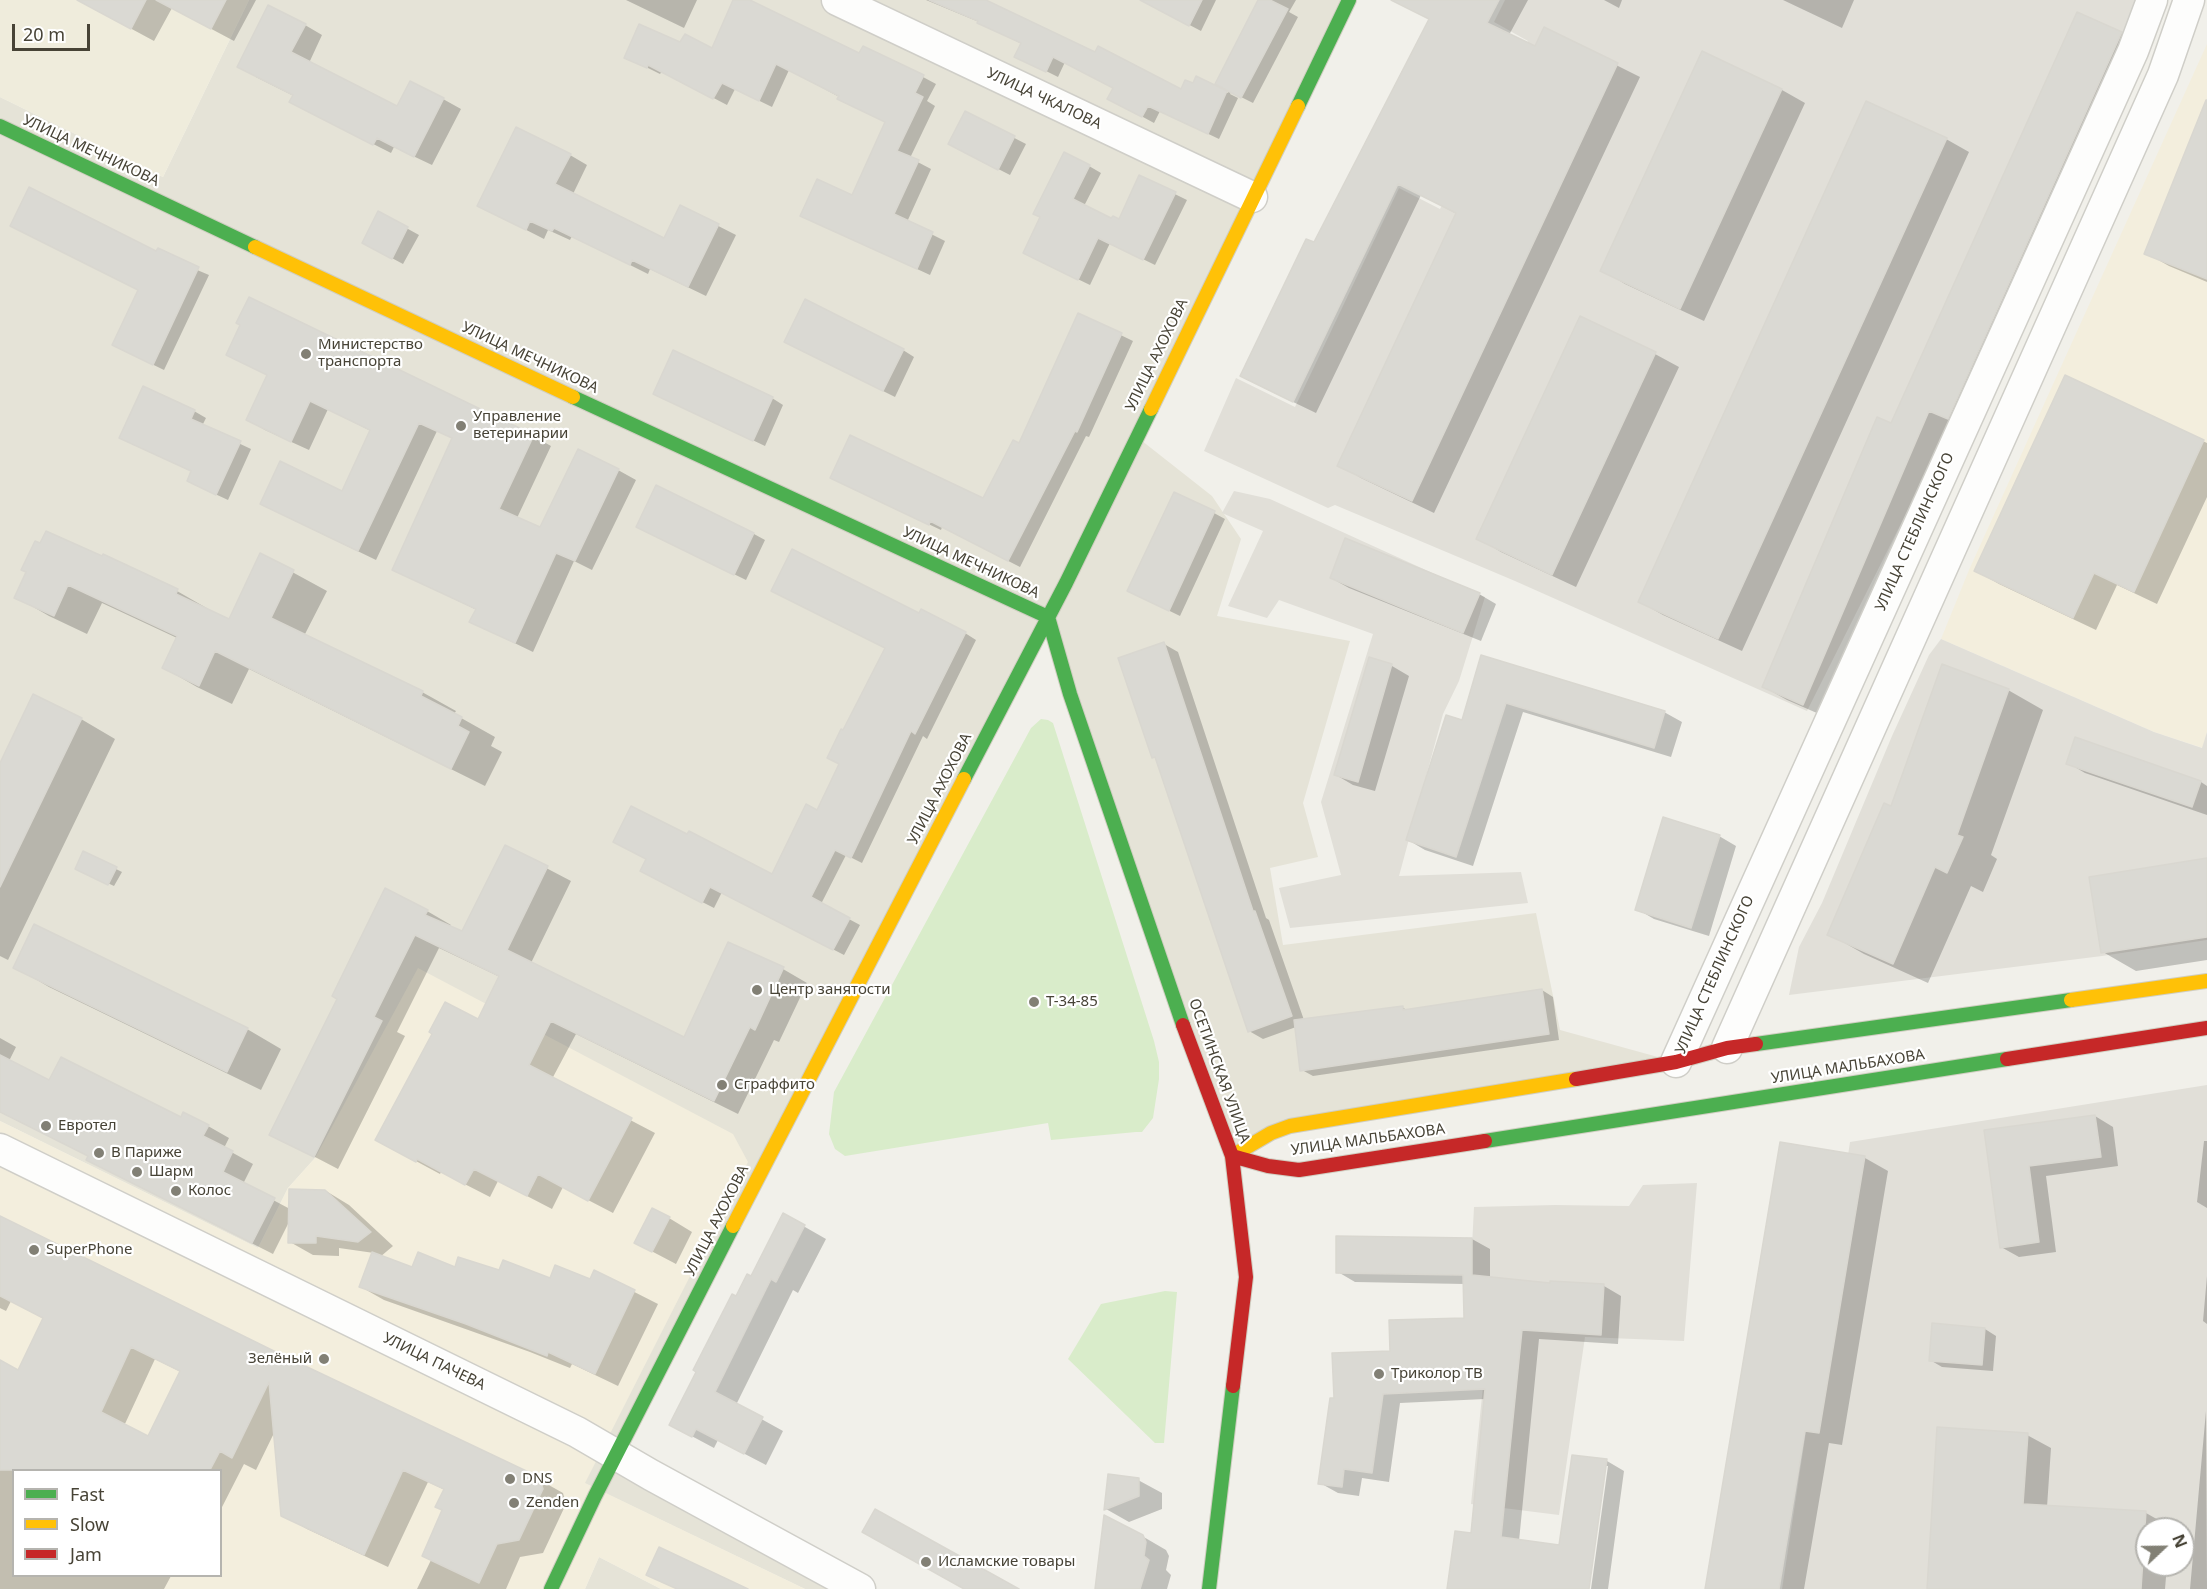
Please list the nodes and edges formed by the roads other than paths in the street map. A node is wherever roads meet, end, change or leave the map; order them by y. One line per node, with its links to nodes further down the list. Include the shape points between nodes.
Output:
1 (837, 0): 6 (street, УЛИЦА ЧКАЛОВА)
2 (1349, 0): 6 (main road, УЛИЦА АХОХОВА)
3 (2152, 0): 11 (street, УЛИЦА СТЕБЛИНСКОГО, via 2133,51)
4 (2189, 0): 10 (street, via 2163,75)
5 (0, 126): 7 (main road, УЛИЦА МЕЧНИКОВА)
6 (1252, 197): 7 (main road, УЛИЦА АХОХОВА)
7 (1048, 617): 13 (main road, ОСЕТИНСКАЯ УЛИЦА, via 1070,694); 14 (main road, УЛИЦА АХОХОВА)
8 (2207, 981): 10 (main road, УЛИЦА МАЛЬБАХОВА)
9 (2207, 1028): 13 (main road, УЛИЦА МАЛЬБАХОВА, via 1299,1170)
10 (1726, 1048): 11 (main road, УЛИЦА МАЛЬБАХОВА)
11 (1676, 1062): 13 (main road, УЛИЦА МАЛЬБАХОВА, via 1290,1126)
12 (0, 1149): 14 (street, УЛИЦА ПАЧЕВА, via 577,1432)
13 (1232, 1156): 17 (main road, ОСЕТИНСКАЯ УЛИЦА, via 1246,1278)
14 (616, 1455): 15 (main road, УЛИЦА АХОХОВА); 16 (street, УЛИЦА ПАЧЕВА)
15 (551, 1589)
16 (860, 1589)
17 (1209, 1589)

